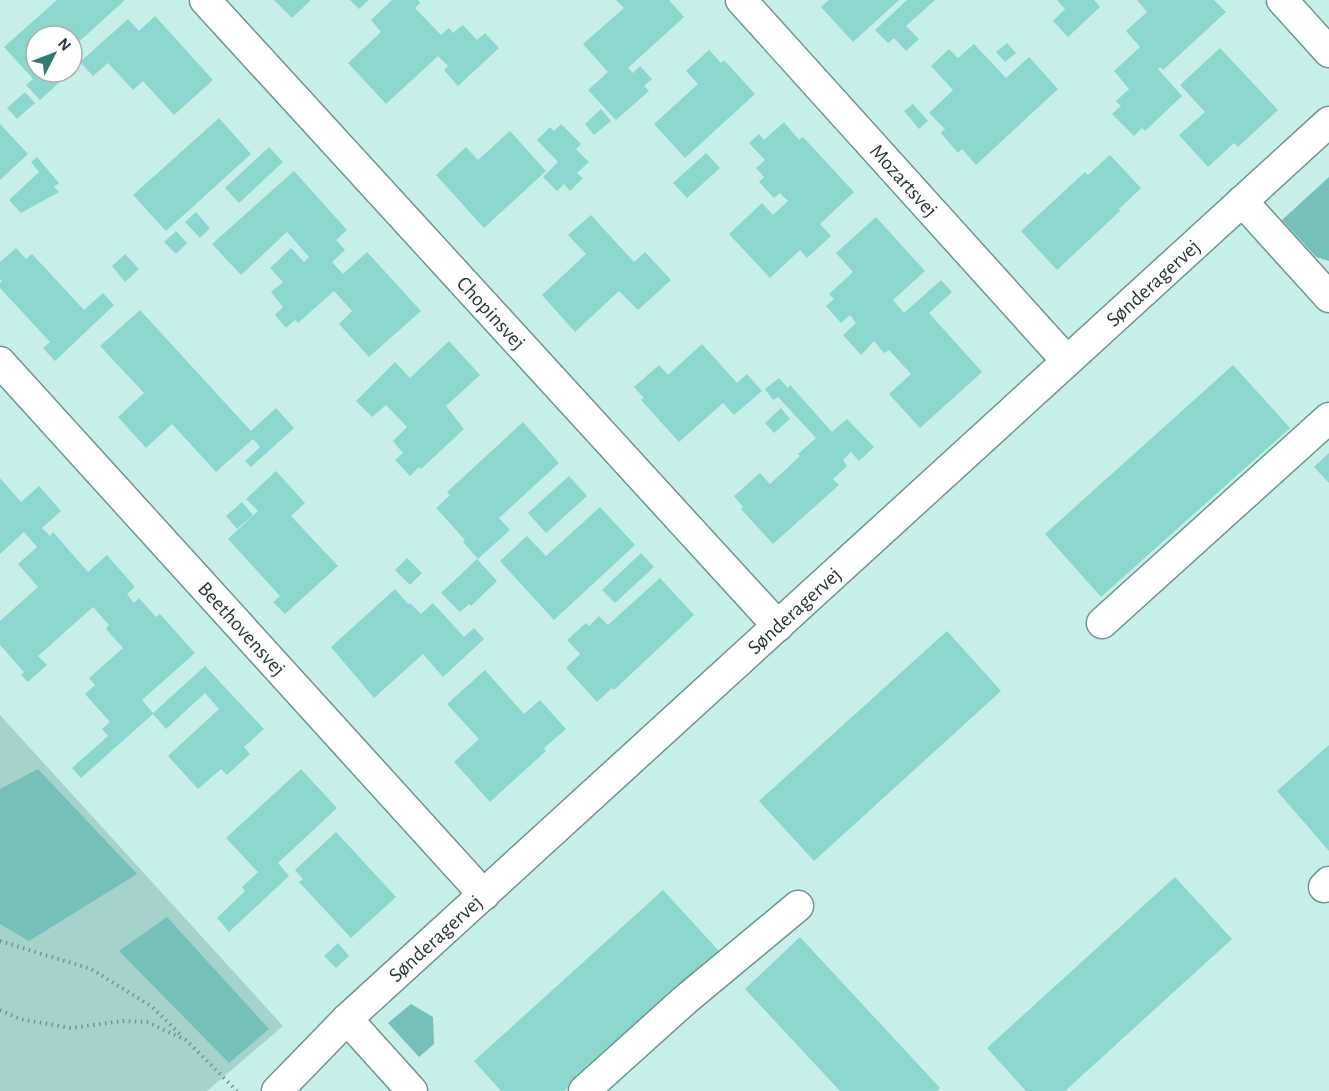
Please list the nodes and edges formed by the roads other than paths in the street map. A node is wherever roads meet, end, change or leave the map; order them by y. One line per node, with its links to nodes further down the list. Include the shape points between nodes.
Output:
1 (205, 0): 12 (street, Chopinsvej)
2 (741, 0): 8 (street, Mozartsvej)
3 (1282, 0): 4 (street)
4 (1329, 52)
5 (1329, 122): 6 (street, Sønderagervej)
6 (1242, 201): 7 (street); 8 (street, Sønderagervej)
7 (1329, 297)
8 (1067, 361): 12 (street, Sønderagervej)
9 (0, 362): 13 (street, Beethovensvej)
10 (1329, 418): 11 (street)
11 (1102, 623)
12 (778, 626): 13 (street, Sønderagervej)
13 (484, 895): 15 (street, Sønderagervej)
14 (798, 906): 18 (street)
15 (347, 1019): 16 (street, Sønderagervej); 17 (street)
16 (277, 1091)
17 (412, 1091)
18 (584, 1091)

